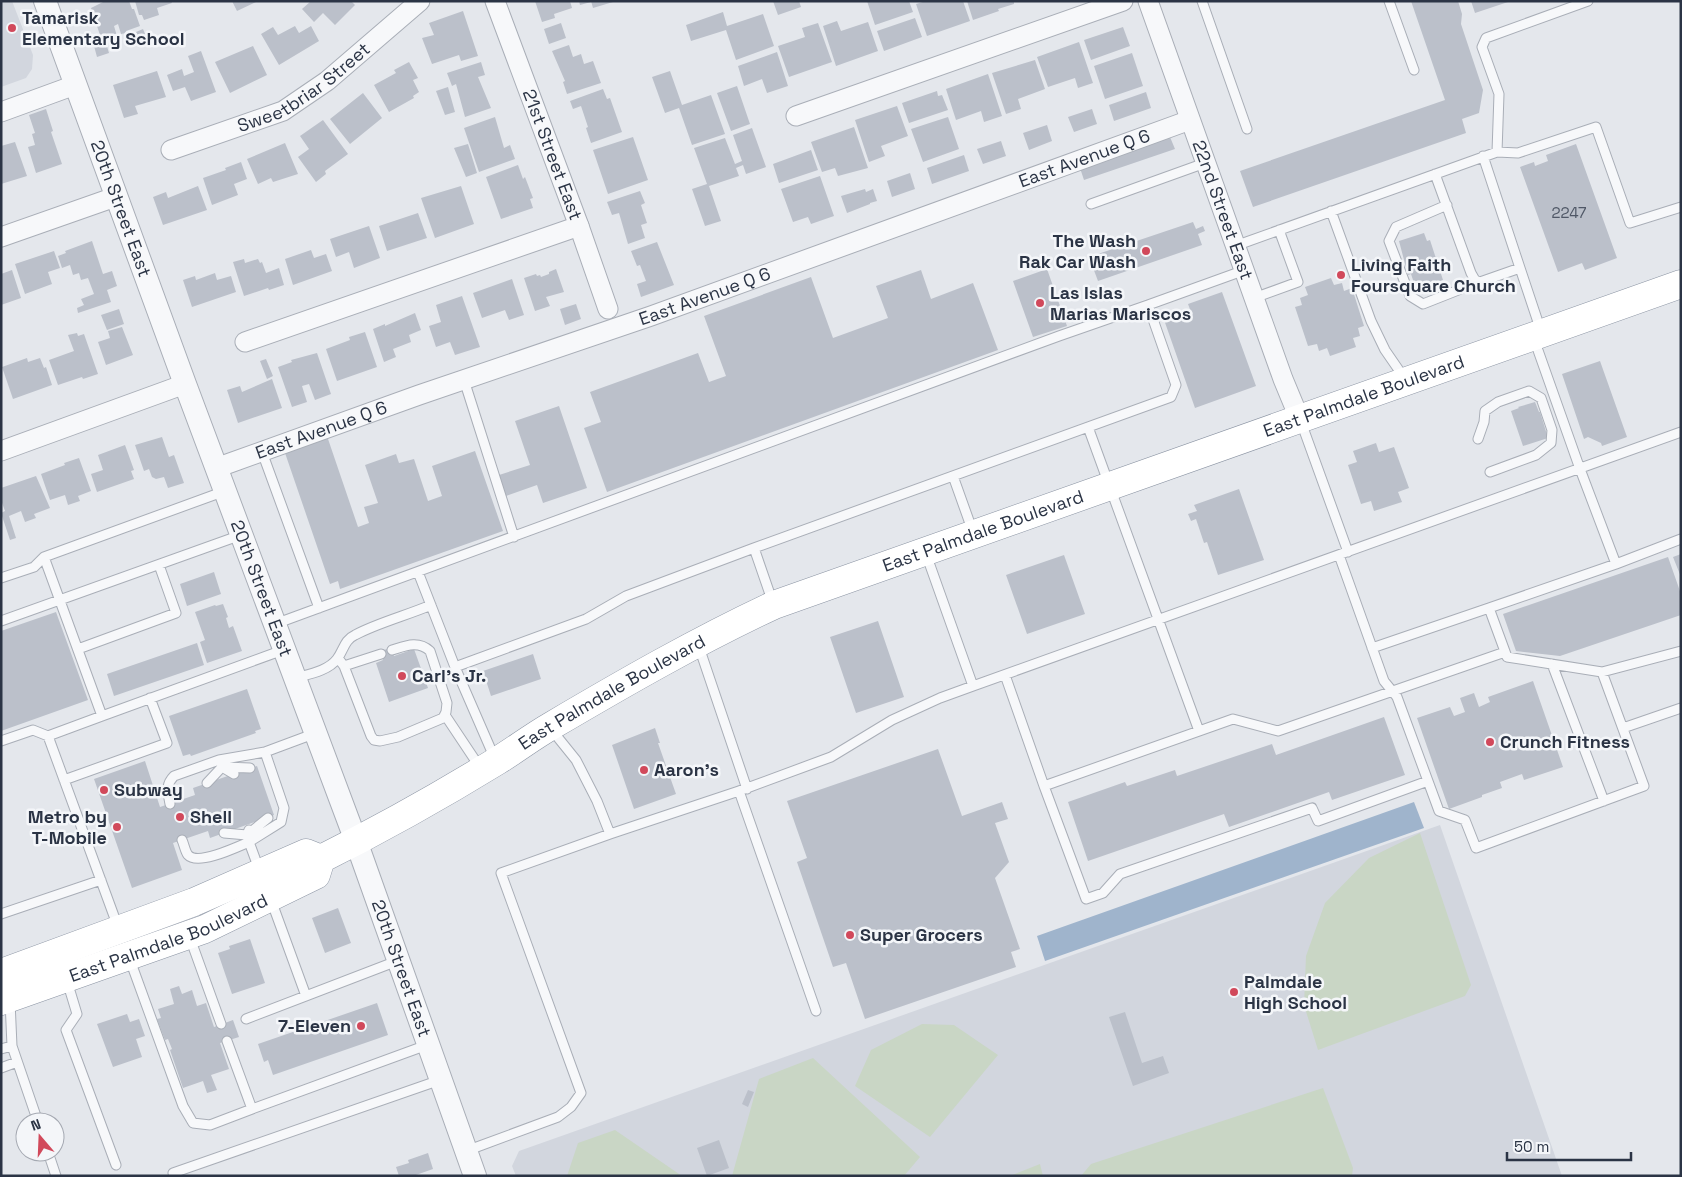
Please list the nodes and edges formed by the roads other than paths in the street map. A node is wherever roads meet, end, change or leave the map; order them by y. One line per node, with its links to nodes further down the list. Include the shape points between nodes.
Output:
1 (46, 1): 10 (street, 20th Street East)
2 (420, 1): 15 (street, Sweetbriar Street, via 327,81 284,110)
3 (495, 1): 25 (street, 21st Street East)
4 (1123, 1): 12 (street)
5 (1148, 1): 13 (street, 22nd Street East)
6 (1202, 1): 14 (lane)
7 (1389, 1): 9 (lane)
8 (1588, 1): 16 (lane, via 1486,38 1482,47 1499,94)
9 (1414, 70)
10 (75, 85): 11 (street); 20 (street, 20th Street East)
11 (1, 112)
12 (796, 116)
13 (1190, 120): 18 (street, 22nd Street East); 38 (street, East Avenue Q 6, via 651,316)
14 (1247, 129)
15 (172, 150)
16 (1497, 152): 17 (lane); 23 (lane, via 1518,153 1596,127 1630,223)
17 (1483, 156): 19 (lane); 29 (lane)
18 (1205, 162): 21 (lane); 28 (street, 22nd Street East)
19 (1435, 174): 22 (lane); 24 (lane)
20 (115, 197): 27 (street); 40 (street, 20th Street East)
21 (1091, 204)
22 (1447, 206): 31 (lane); 31 (lane, via 1396,227 1389,241 1410,296 1423,304)
23 (1681, 207)
24 (1331, 211): 26 (lane); 39 (lane, via 1371,321 1385,350)
25 (579, 226): 35 (street, 21st Street East); 37 (street)
26 (1279, 230): 28 (lane); 33 (lane, via 1298,282)
27 (1, 237)
28 (1235, 246): 30 (street, 22nd Street East)
29 (1520, 268): 31 (lane, via 1480,282); 36 (lane)
30 (1244, 270): 33 (street, 22nd Street East); 34 (lane)
31 (1476, 280)
32 (1681, 284): 36 (highway, East Palmdale Boulevard)
33 (1254, 298): 41 (street, 22nd Street East)
34 (1148, 305): 42 (lane, via 1176,385 1171,396); 55 (lane)
35 (608, 309)
36 (1537, 335): 39 (highway, East Palmdale Boulevard); 48 (lane)
37 (245, 342)
38 (464, 380): 46 (street, East Avenue Q 6); 55 (lane)
39 (1407, 382): 41 (highway, East Palmdale Boulevard)
40 (185, 384): 45 (street); 47 (street, 20th Street East)
41 (1300, 420): 51 (highway, East Palmdale Boulevard); 59 (lane)
42 (1088, 427): 50 (lane); 51 (lane)
43 (1681, 432): 48 (lane)
44 (1478, 439): 49 (lane, via 1485,411 1498,402 1529,391 1541,398 1552,430 1551,443 1536,454)
45 (1, 451)
46 (262, 452): 47 (street, East Avenue Q 6); 69 (lane)
47 (216, 468): 52 (street, 20th Street East)
48 (1580, 468): 59 (lane); 62 (lane)
49 (1490, 472)
50 (953, 476): 53 (lane); 57 (lane)
51 (1109, 486): 53 (highway, East Palmdale Boulevard); 71 (lane)
52 (225, 491): 54 (street, 20th Street East); 61 (lane)
53 (974, 534): 58 (highway, East Palmdale Boulevard)
54 (242, 535): 63 (lane); 73 (street, 20th Street East)
55 (514, 536): 64 (lane)
56 (1681, 539): 62 (lane)
57 (754, 548): 67 (lane); 85 (lane, via 626,596 578,622)
58 (925, 551): 67 (highway, East Palmdale Boulevard); 89 (lane)
59 (1348, 552): 60 (lane)
60 (1339, 555): 71 (lane); 75 (lane)
61 (44, 557): 65 (lane, via 34,567); 66 (lane)
62 (1616, 564): 70 (lane)
63 (159, 565): 66 (lane); 76 (lane, via 176,613)
64 (418, 572): 68 (lane); 69 (lane)
65 (1, 578)
66 (60, 600): 72 (lane); 76 (lane)
67 (774, 605): 74 (highway, East Palmdale Boulevard)
68 (431, 606): 82 (lane, via 354,635 343,645); 85 (lane)
69 (319, 608): 73 (lane)
70 (1489, 608): 75 (lane); 80 (lane)
71 (1158, 620): 87 (lane); 97 (lane)
72 (1, 621)
73 (275, 624): 77 (street, 20th Street East)
74 (697, 643): 95 (highway, East Palmdale Boulevard); 110 (lane)
75 (1372, 648): 90 (lane, via 1384,682)
76 (78, 649): 94 (lane)
77 (284, 650): 88 (street, 20th Street East); 91 (lane)
78 (392, 650): 93 (lane, via 409,644 420,645 430,652 447,703)
79 (1681, 651): 86 (lane)
80 (1505, 652): 83 (lane, via 1507,657); 90 (lane)
81 (381, 654): 84 (lane)
82 (338, 658): 84 (lane); 88 (lane, via 323,670)
83 (1552, 664): 86 (lane); 111 (lane)
84 (344, 666): 93 (lane, via 374,740 398,737 441,721)
85 (455, 667): 103 (lane)
86 (1602, 672): 96 (lane)
87 (1005, 675): 89 (lane); 109 (lane)
88 (295, 678): 98 (street, 20th Street East)
89 (973, 686): 110 (lane, via 892,720 831,757)
90 (1392, 690): 97 (lane, via 1278,731 1233,719); 107 (lane, via 1398,697)
91 (150, 698): 94 (lane); 106 (lane, via 167,743)
92 (1681, 708): 96 (lane)
93 (445, 714): 103 (lane)
94 (102, 716): 99 (lane)
95 (549, 727): 103 (highway, East Palmdale Boulevard); 116 (lane, via 576,760)
96 (1623, 728): 111 (lane, via 1644,786)
97 (1199, 731): 109 (lane)
98 (316, 733): 101 (lane); 119 (street, 20th Street East)
99 (48, 736): 100 (lane, via 33,730); 106 (lane)
100 (1, 741)
101 (265, 752): 102 (lane); 117 (lane, via 284,808 280,822)
102 (220, 764): 104 (lane); 105 (lane); 108 (lane); 112 (lane, via 174,776 167,788)
103 (489, 766): 119 (highway, East Palmdale Boulevard)
104 (250, 768)
105 (234, 774)
106 (64, 780): 120 (lane)
107 (1428, 781): 109 (lane, via 1318,821 1312,808 1120,874 1103,893 1086,899); 111 (lane, via 1439,811 1466,820 1476,848)
108 (207, 783)
109 (1044, 786)
110 (743, 790): 116 (lane); 131 (lane)
111 (1604, 801)
112 (170, 804)
113 (268, 818): 117 (lane)
114 (252, 823): 117 (lane)
115 (224, 832): 117 (lane)
116 (610, 834): 143 (lane, via 501,873 581,1093 558,1117)
117 (248, 839): 118 (lane, via 203,859 188,854); 121 (lane)
118 (182, 840)
119 (356, 842): 121 (highway, East Palmdale Boulevard, via 321,859 306,853); 126 (street, 20th Street East)
120 (100, 880): 122 (lane); 123 (lane)
121 (266, 886): 123 (highway, East Palmdale Boulevard, via 194,902); 124 (highway, East Palmdale Boulevard, via 205,929); 129 (lane)
122 (1, 914)
123 (119, 930): 127 (highway, East Palmdale Boulevard); 130 (highway, via 113,941 106,945 27,978 12,988)
124 (189, 935): 125 (highway, East Palmdale Boulevard); 133 (lane)
125 (129, 957): 128 (highway, East Palmdale Boulevard); 141 (lane, via 183,1106 193,1123 210,1125)
126 (398, 961): 129 (lane); 135 (street, 20th Street East)
127 (1, 973)
128 (66, 979): 130 (highway, East Palmdale Boulevard); 145 (lane, via 77,1014 66,1030)
129 (306, 996): 132 (lane)
130 (6, 999): 136 (lane)
131 (816, 1011)
132 (246, 1019)
133 (222, 1024)
134 (227, 1041): 141 (lane)
135 (428, 1044): 140 (street, 20th Street East); 141 (lane)
136 (12, 1046): 137 (lane); 138 (lane)
137 (1, 1049)
138 (17, 1062): 139 (lane); 142 (lane)
139 (1, 1068)
140 (441, 1080): 143 (street, 20th Street East); 146 (lane)
141 (252, 1109)
142 (34, 1112)
143 (466, 1151): 148 (street, 20th Street East)
144 (51, 1162): 147 (lane)
145 (116, 1165)
146 (173, 1173)
147 (56, 1176)
148 (475, 1176)

